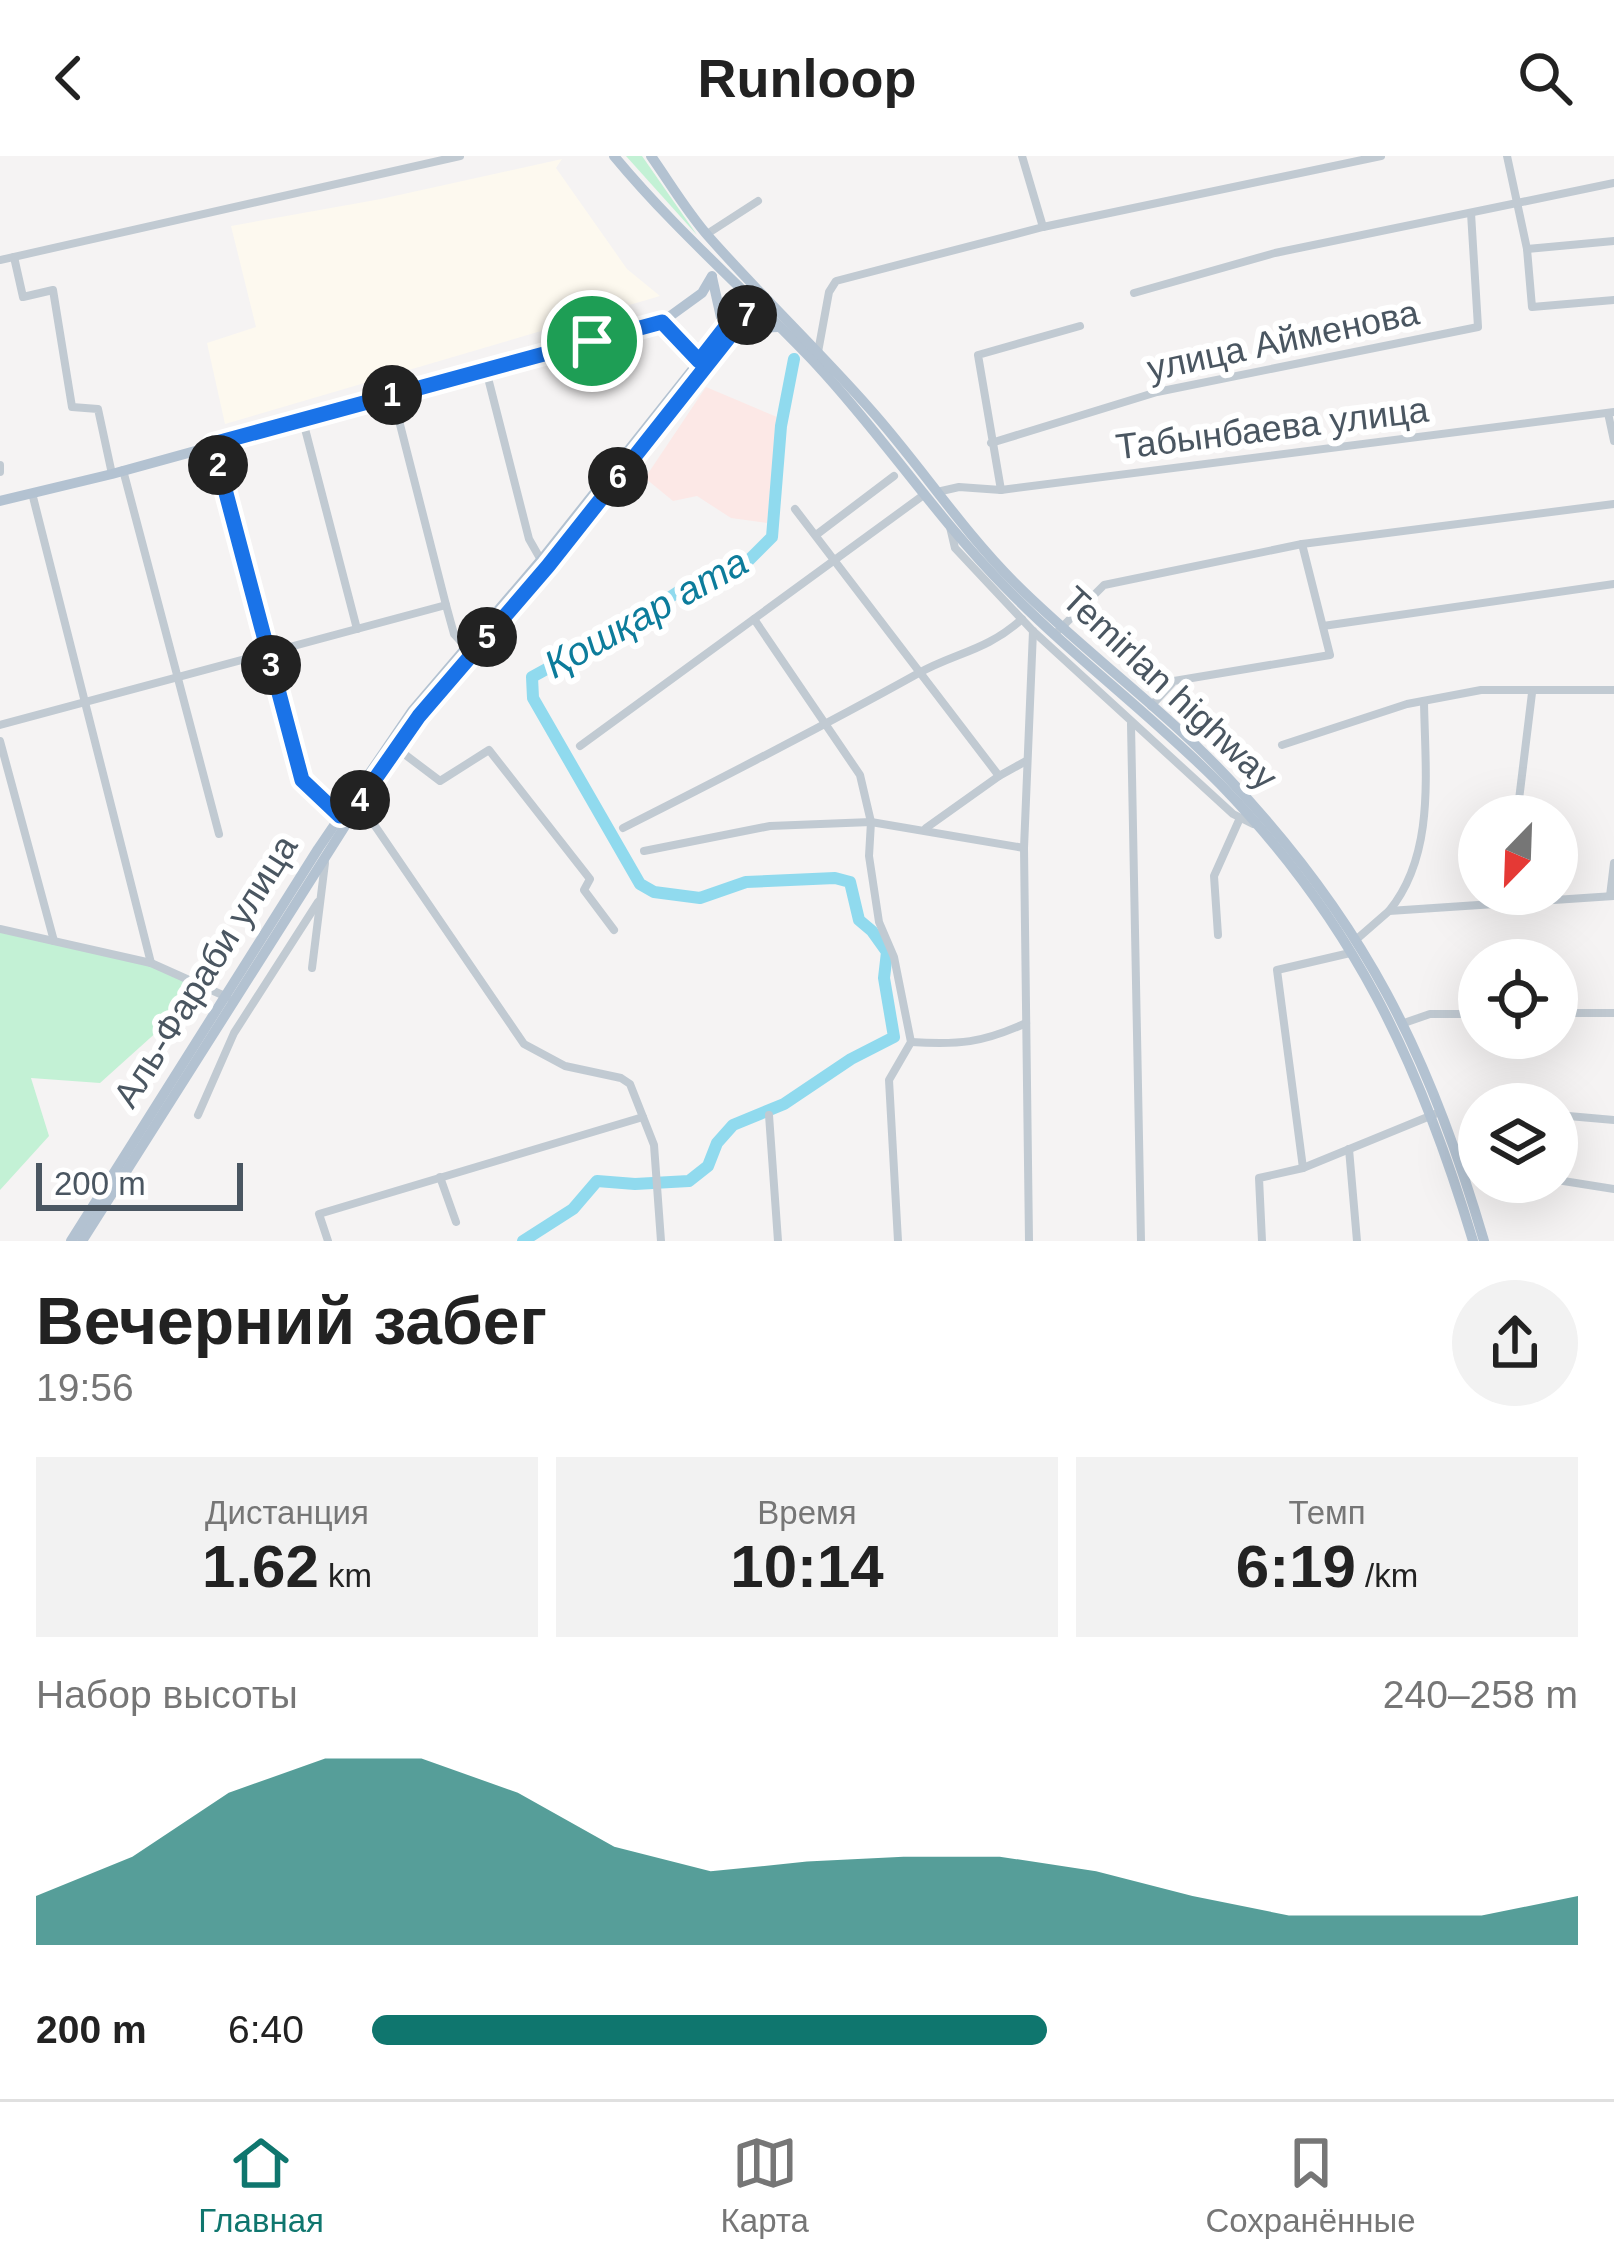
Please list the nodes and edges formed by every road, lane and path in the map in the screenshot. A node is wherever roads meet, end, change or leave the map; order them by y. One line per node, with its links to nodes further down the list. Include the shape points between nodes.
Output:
1 (460, 156): 17 (street)
2 (614, 156): 11 (main road)
3 (651, 156): 8 (main road)
4 (1022, 156): 13 (street)
5 (1381, 156): 13 (street)
6 (1507, 156): 10 (street)
7 (1614, 183): 10 (street)
8 (676, 192): 11 (main road, via 669,208); 14 (main road)
9 (758, 201): 14 (street)
10 (1519, 203): 12 (street); 16 (street)
11 (657, 207): 19 (main road)
12 (1471, 213): 21 (street, via 1275,253); 35 (street, улица Айменова, via 1478,327 1157,392)
13 (1043, 227): 28 (street, via 832,285)
14 (706, 234): 22 (main road)
15 (1614, 241): 16 (street)
16 (1528, 249): 23 (street, via 1532,307)
17 (14, 257): 18 (street); 37 (street, via 23,297 53,290 72,407 98,409)
18 (0, 260)
19 (710, 261): 20 (main road); 22 (main road)
20 (712, 276): 24 (main road); 27 (main road)
21 (1134, 293)
22 (756, 297): 26 (main road, Temirlan highway); 27 (main road, Аль-Фараби улица); 28 (main road, Temirlan highway)
23 (1614, 301)
24 (662, 322): 29 (main road); 30 (main road)
25 (1080, 326): 35 (street, via 978,355)
26 (778, 327): 27 (main road); 41 (main road, Temirlan highway)
27 (727, 334): 29 (main road, Аль-Фараби улица); 73 (main road, Аль-Фараби улица)
28 (818, 352): 41 (main road, Temirlan highway)
29 (699, 361): 48 (main road, Аль-Фараби улица)
30 (486, 370): 31 (main road); 48 (street)
31 (392, 395): 33 (main road); 51 (street)
32 (1611, 412): 34 (street); 39 (street, Табынбаева улица)
33 (303, 421): 36 (main road); 55 (street)
34 (1614, 440)
35 (992, 443): 39 (street)
36 (213, 444): 37 (main road); 59 (street)
37 (117, 471): 40 (main road); 61 (street)
38 (894, 476): 46 (street)
39 (1001, 490): 41 (street, Табынбаева улица)
40 (32, 492): 42 (main road); 64 (street)
41 (931, 493): 45 (main road, Temirlan highway); 49 (street); 56 (main road, Temirlan highway)
42 (0, 501)
43 (1614, 504): 47 (street)
44 (795, 508): 46 (street)
45 (949, 526): 53 (street, via 955,548); 56 (main road, Temirlan highway, via 1003,586)
46 (816, 535): 49 (street)
47 (1302, 544): 54 (street); 56 (street, via 1103,585)
48 (541, 560): 58 (main road, Аль-Фараби улица)
49 (833, 560): 52 (street); 60 (street)
50 (1614, 584): 54 (street)
51 (446, 605): 55 (street); 58 (street)
52 (754, 619): 69 (street); 72 (street)
53 (1022, 619): 57 (street); 60 (street, via 998,640)
54 (1323, 626): 66 (street, via 1330,655 1174,681)
55 (357, 629): 59 (street)
56 (1058, 630): 66 (main road, Temirlan highway); 82 (main road, Temirlan highway)
57 (1033, 631): 67 (street); 74 (street)
58 (466, 648): 77 (main road, Аль-Фараби улица, via 412,711)
59 (268, 652): 61 (street); 78 (street, via 302,780)
60 (922, 671): 69 (street); 75 (street)
61 (177, 675): 64 (street); 84 (street)
62 (1614, 690): 63 (street)
63 (1532, 693): 65 (street, via 1481,690); 76 (street)
64 (85, 701): 68 (street); 100 (street)
65 (1424, 701): 71 (street); 93 (street, via 1417,865)
66 (1151, 706): 97 (main road, Temirlan highway, via 1228,778)
67 (1130, 724): 79 (street); 130 (street)
68 (0, 725)
69 (826, 726): 80 (street, via 860,775); 81 (street)
70 (0, 741): 98 (street)
71 (1282, 745)
72 (580, 746)
73 (395, 747): 77 (main road, Аль-Фараби улица); 95 (street, via 440,782 489,750 590,879 584,890)
74 (1027, 760): 75 (street); 85 (street)
75 (999, 776): 83 (street)
76 (1520, 795)
77 (356, 799): 78 (main road, Аль-Фараби улица); 87 (main road, Аль-Фараби улица); 112 (street, via 524,1044 565,1066 621,1078)
78 (340, 816): 102 (main road, Аль-Фараби улица)
79 (1240, 818): 82 (street); 96 (street, via 1214,876)
80 (871, 822): 83 (street); 86 (street, via 770,826); 108 (street, via 879,922)
81 (623, 827)
82 (1259, 828): 99 (main road, Temirlan highway)
83 (924, 829): 85 (street)
84 (219, 833)
85 (1024, 848): 106 (street)
86 (644, 851)
87 (326, 855): 91 (street); 102 (main road, Аль-Фараби улица)
88 (1614, 862): 89 (street)
89 (1612, 896): 90 (street)
90 (1578, 897)
91 (318, 902): 101 (street); 110 (street, via 234,1033)
92 (1458, 904): 93 (street)
93 (1389, 911): 97 (street)
94 (0, 929): 98 (street)
95 (614, 930)
96 (1218, 935)
97 (1358, 938): 107 (main road, Temirlan highway)
98 (55, 941): 100 (street)
99 (1354, 952): 109 (main road, Temirlan highway); 117 (street, via 1277,970)
100 (151, 963): 102 (street)
101 (312, 968)
102 (229, 998): 123 (main road, Аль-Фараби улица); 124 (main road, Аль-Фараби улица)
103 (1614, 1012): 104 (street)
104 (1578, 1013)
105 (1458, 1014): 107 (street)
106 (1026, 1023): 108 (street, via 986,1041); 129 (street)
107 (1404, 1023): 109 (main road, Temirlan highway)
108 (911, 1042): 128 (street, via 889,1080)
109 (1437, 1113): 115 (main road, Temirlan highway); 116 (street); 133 (main road, Temirlan highway)
110 (198, 1115)
111 (769, 1115): 127 (street)
112 (643, 1117): 118 (street); 126 (street, via 656,1159)
113 (1578, 1117): 114 (street)
114 (1614, 1120)
115 (1458, 1144)
116 (1349, 1149): 117 (street); 132 (street)
117 (1303, 1168): 131 (street, via 1259,1178)
118 (440, 1177): 122 (street); 125 (street, via 319,1214)
119 (1578, 1183): 120 (street)
120 (1614, 1189)
121 (1479, 1203): 134 (main road, Temirlan highway)
122 (456, 1222)
123 (71, 1241)
124 (82, 1241)
125 (328, 1241)
126 (662, 1241)
127 (778, 1241)
128 (898, 1241)
129 (1029, 1241)
130 (1141, 1241)
131 (1262, 1241)
132 (1357, 1241)
133 (1473, 1241)
134 (1484, 1241)

